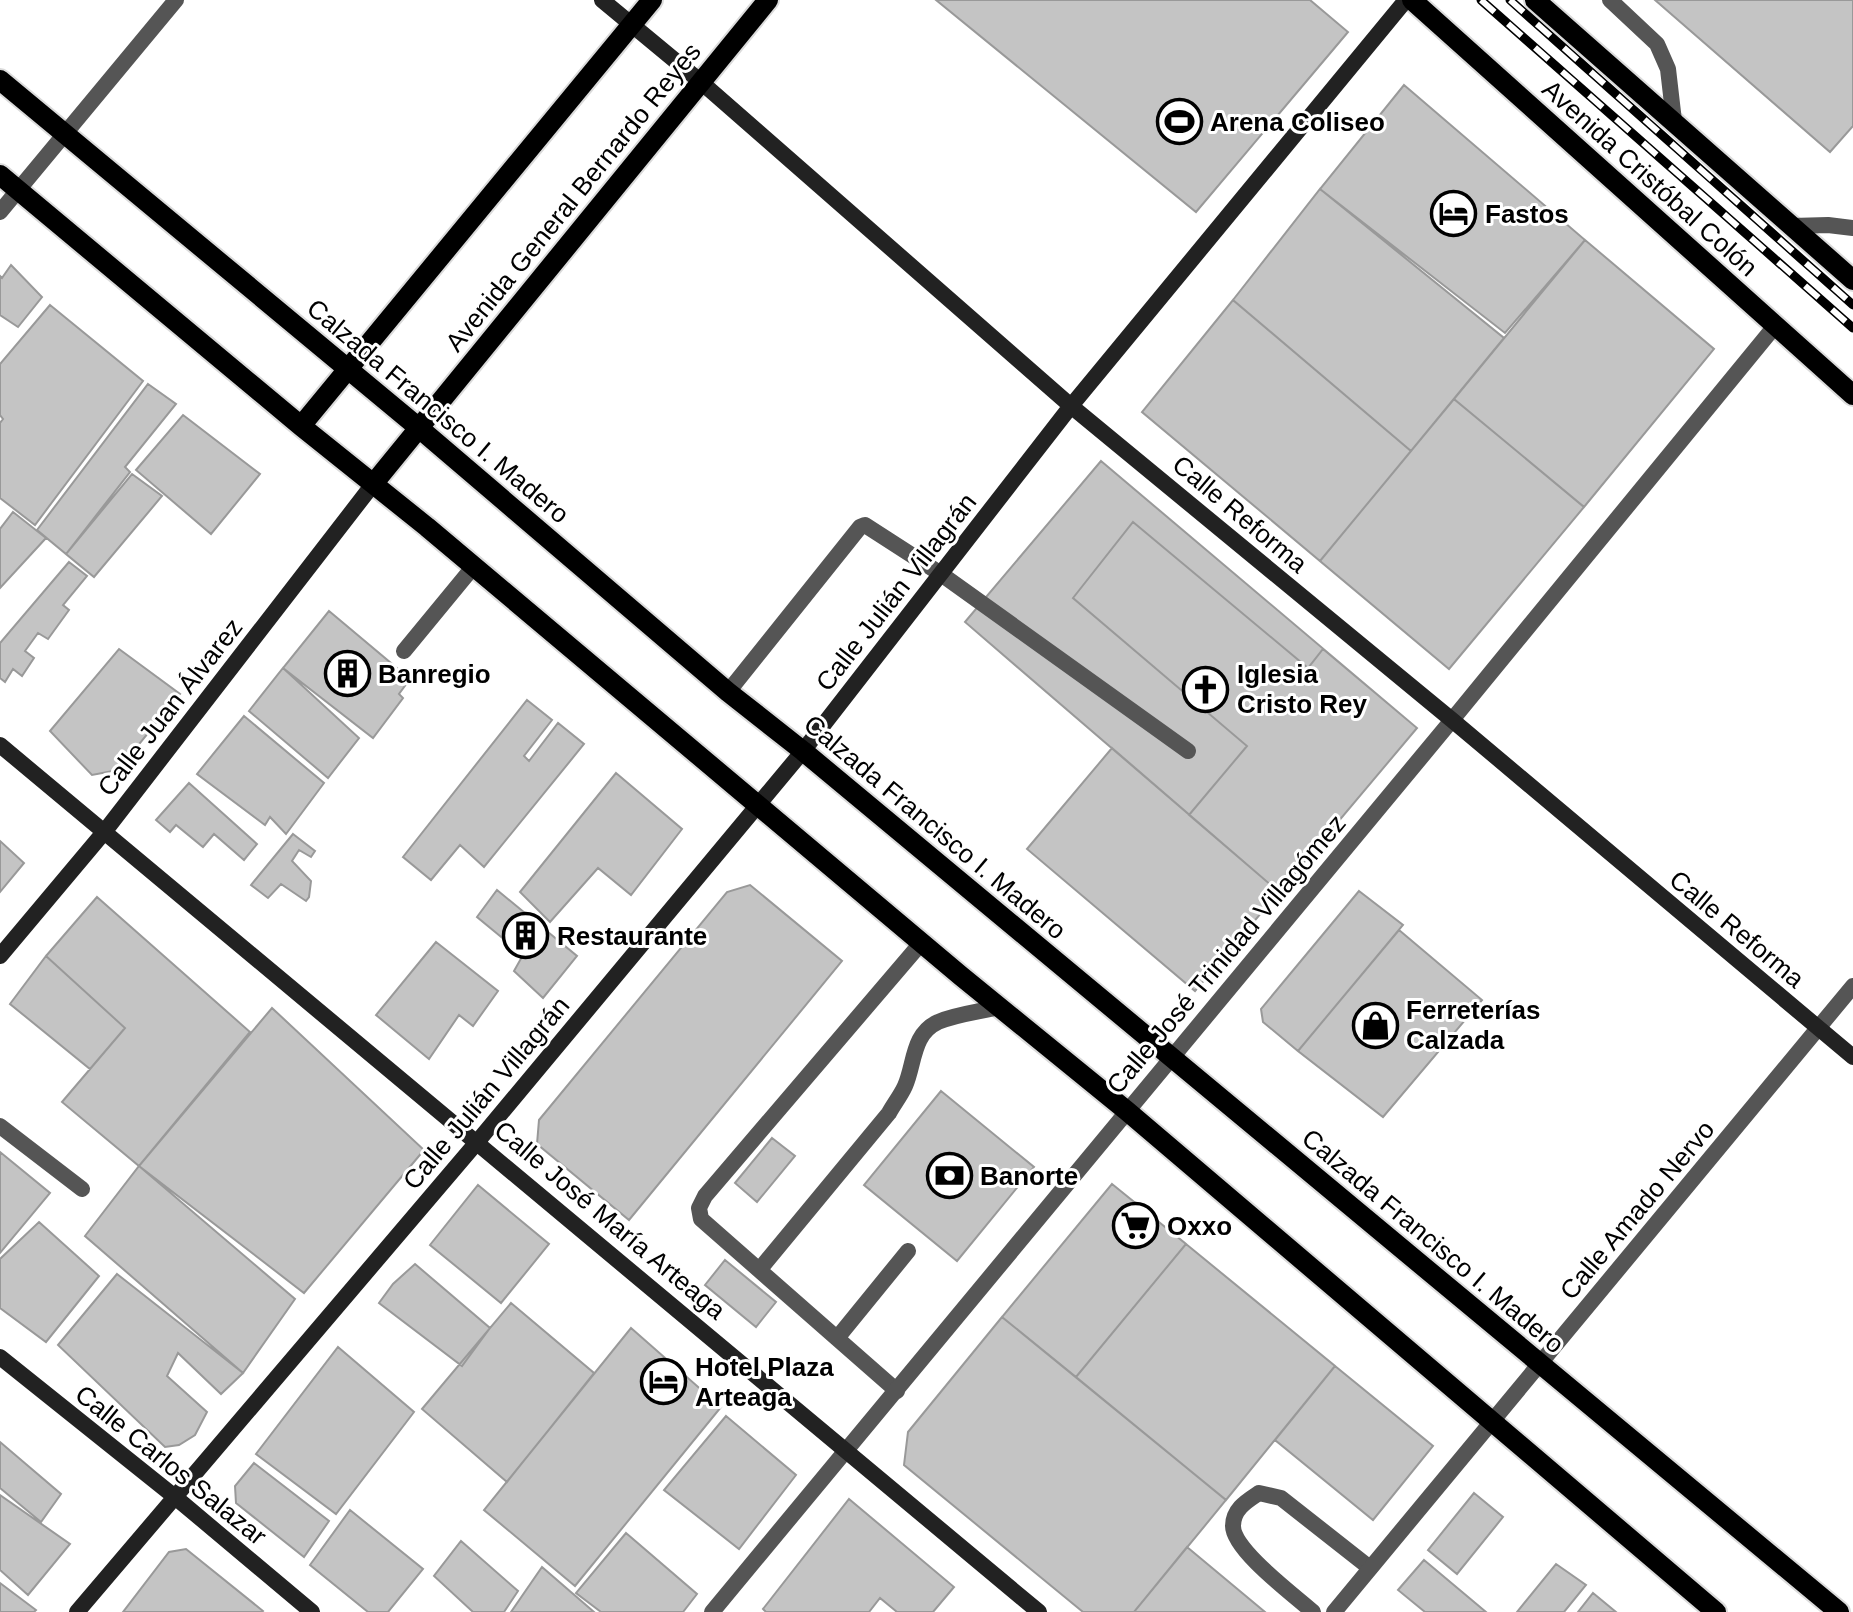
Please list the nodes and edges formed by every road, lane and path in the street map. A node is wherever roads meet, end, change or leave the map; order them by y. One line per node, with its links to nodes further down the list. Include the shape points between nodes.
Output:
1 (176, 0): 12 (street)
2 (602, 0): 8 (street, Calle Reforma)
3 (652, 0): 8 (main road)
4 (768, 0): 10 (main road, Avenida General Bernardo Reyes)
5 (1409, 0): 21 (main road, Avenida Cristóbal Colón); 24 (street, Calle Julián Villagrán)
6 (1535, 0): 11 (main road)
7 (1610, 0): 11 (street, via 1657,44 1668,69)
8 (631, 24): 10 (street, Calle Reforma); 22 (main road)
9 (0, 80): 12 (main road, Calzada Francisco I. Madero)
10 (701, 82): 24 (street, Calle Reforma); 26 (main road, Avenida General Bernardo Reyes)
11 (1674, 121): 18 (main road)
12 (64, 133): 14 (street); 22 (main road, Calzada Francisco I. Madero)
13 (0, 175): 14 (main road)
14 (18, 190): 15 (street); 25 (main road)
15 (0, 212)
16 (1853, 218): 17 (street)
17 (1828, 225): 18 (street); 19 (street)
18 (1792, 226): 20 (main road)
19 (1853, 228)
20 (1853, 280)
21 (1775, 326): 23 (main road, Avenida Cristóbal Colón); 32 (street, Calle José Trinidad Villagómez)
22 (347, 368): 25 (main road); 26 (main road, Calzada Francisco I. Madero)
23 (1853, 395)
24 (1071, 406): 29 (street, Calle Julián Villagrán); 32 (street, Calle Reforma)
25 (301, 426): 27 (main road)
26 (419, 428): 27 (main road, Avenida General Bernardo Reyes); 31 (main road, Calzada Francisco I. Madero)
27 (374, 483): 28 (main road); 37 (street, Calle Juan Álvarez)
28 (474, 566): 30 (street); 36 (main road)
29 (941, 574): 31 (street, via 870,526 860,527); 34 (street, Calle Julián Villagrán); 35 (street)
30 (404, 651)
31 (728, 692): 34 (main road, Calzada Francisco I. Madero)
32 (1452, 720): 42 (street, Calle Reforma); 44 (street, Calle José Trinidad Villagómez)
33 (0, 745): 37 (street, Calle José María Arteaga)
34 (803, 751): 36 (street, Calle Julián Villagrán); 44 (main road, Calzada Francisco I. Madero)
35 (1188, 751)
36 (757, 804): 38 (main road); 47 (street, Calle Julián Villagrán)
37 (105, 831): 39 (street, Calle Juan Álvarez); 47 (street, Calle José María Arteaga)
38 (922, 942): 41 (main road); 50 (street, via 699,1208 701,1219)
39 (0, 956)
40 (1853, 986): 42 (street, Calle Amado Nervo)
41 (999, 1007): 45 (main road); 50 (street, via 936,1023 924,1032 905,1087 889,1113)
42 (1818, 1029): 43 (street, Calle Reforma); 53 (street, Calle Amado Nervo)
43 (1853, 1057)
44 (1172, 1058): 45 (street, Calle José Trinidad Villagómez); 53 (main road, Calzada Francisco I. Madero)
45 (1127, 1111): 54 (street, Calle José Trinidad Villagómez); 55 (main road)
46 (0, 1126): 48 (street)
47 (478, 1141): 56 (street, Calle José María Arteaga); 57 (street, Calle Julián Villagrán)
48 (82, 1189)
49 (908, 1251): 51 (street)
50 (760, 1269): 51 (street)
51 (838, 1337): 54 (street)
52 (0, 1357): 57 (street, Calle Carlos Salazar)
53 (1540, 1364): 55 (street, Calle Amado Nervo); 66 (main road, Calzada Francisco I. Madero)
54 (897, 1391): 56 (street, Calle José Trinidad Villagómez)
55 (1492, 1422): 58 (street, Calle Amado Nervo); 65 (main road)
56 (848, 1450): 59 (street, Calle José Trinidad Villagómez); 62 (street, Calle José María Arteaga)
57 (175, 1497): 60 (street, Calle Julián Villagrán); 61 (street, Calle Carlos Salazar)
58 (1370, 1568): 63 (street, via 1281,1498 1259,1493 1250,1499 1234,1521 1238,1540); 64 (street, Calle Amado Nervo)
59 (716, 1611)
60 (77, 1612)
61 (312, 1612)
62 (1039, 1612)
63 (1313, 1612)
64 (1334, 1612)
65 (1716, 1612)
66 (1839, 1612)

